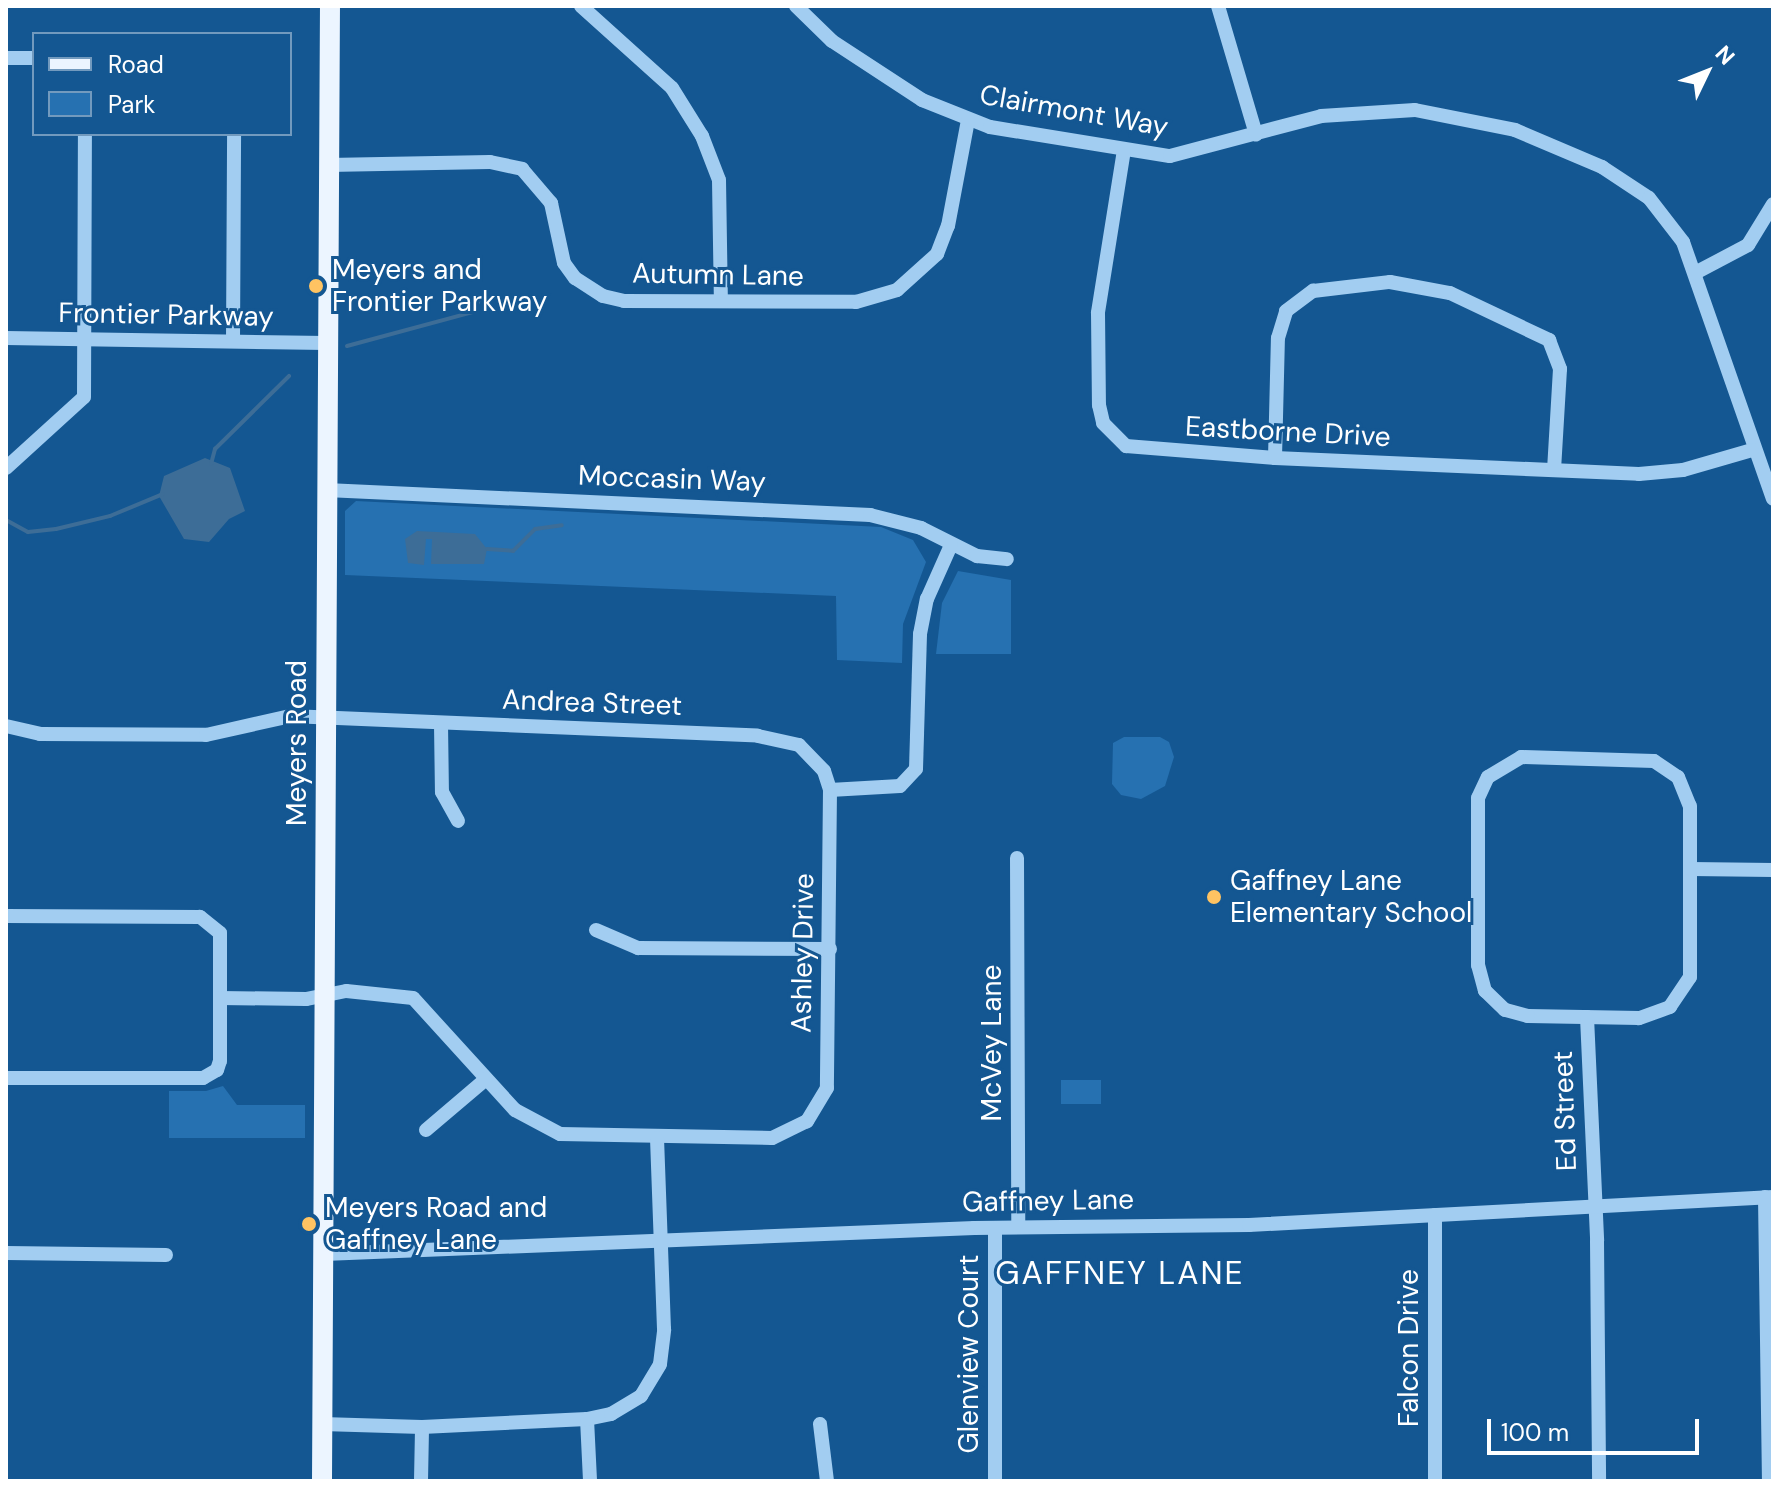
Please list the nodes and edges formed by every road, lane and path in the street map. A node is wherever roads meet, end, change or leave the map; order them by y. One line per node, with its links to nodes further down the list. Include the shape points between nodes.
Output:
1 (330, 6): 12 (main road, Meyers Road)
2 (581, 6): 15 (street, via 672,88 702,136 719,180)
3 (796, 6): 7 (street, Clairmont Way, via 858,58 922,100)
4 (1218, 6): 8 (street)
5 (6, 58): 6 (street)
6 (32, 58)
7 (968, 120): 11 (street, Clairmont Way); 15 (street, Autumn Lane, via 943,244 910,282 856,302)
8 (1256, 134): 11 (street, Clairmont Way, via 1186,154); 14 (street, Clairmont Way, via 1321,116 1383,109 1451,114 1515,130 1634,186 1672,225)
9 (85, 136): 17 (street)
10 (234, 136): 18 (street)
11 (1124, 150): 21 (street, Eastborne Drive, via 1098,313 1103,423 1126,446 1144,451)
12 (328, 165): 15 (street, Autumn Lane, via 490,162 522,169 545,191 564,263 587,288 624,301); 19 (main road, Meyers Road)
13 (1773, 204): 14 (street, via 1748,245)
14 (1695, 273): 20 (street, Clairmont Way)
15 (721, 301)
16 (6, 338): 17 (street, Frontier Parkway)
17 (86, 340): 18 (street, Frontier Parkway); 22 (street, via 84,397)
18 (233, 341): 19 (street, Frontier Parkway)
19 (326, 343): 24 (main road, Meyers Road)
20 (1752, 450): 23 (street, Eastborne Drive, via 1660,472); 25 (street, Clairmont Way)
21 (1275, 458): 23 (street, Eastborne Drive); 23 (street, via 1278,338 1286,311 1313,291 1390,282 1450,293 1549,340 1560,369)
22 (6, 468)
23 (1554, 470)
24 (326, 490): 26 (street, Moccasin Way, via 843,512 895,519); 28 (main road, Meyers Road)
25 (1773, 499)
26 (951, 545): 27 (street, Moccasin Way, via 977,556); 31 (street, via 927,599 920,634 916,769 900,786)
27 (1007, 559)
28 (326, 719): 29 (street, Andrea Street); 30 (street, Andrea Street, via 268,718 206,735 40,734); 39 (main road, Meyers Road)
29 (441, 724): 31 (street, Andrea Street, via 782,739 799,745 818,762); 32 (street, via 442,792)
30 (6, 726)
31 (830, 790): 38 (street, Ashley Drive)
32 (458, 821)
33 (1017, 858): 49 (street, McVey Lane)
34 (1691, 869): 35 (street); 41 (street, via 1690,977 1684,993 1652,1016); 41 (street, via 1688,795 1678,777 1654,761 1521,757 1503,763 1488,777 1478,798 1480,980 1495,1004 1517,1014)
35 (1773, 870)
36 (6, 916): 40 (street, via 200,917 220,933)
37 (596, 930): 38 (street, via 638,948)
38 (830, 949): 45 (street, Ashley Drive, via 827,1088 814,1114 772,1138)
39 (323, 996): 40 (street); 43 (street, via 375,992 413,998); 53 (main road, Meyers Road)
40 (220, 998): 42 (street, via 220,1061 217,1070 203,1078)
41 (1587, 1017): 47 (street, Ed Street)
42 (6, 1078)
43 (486, 1079): 44 (street); 45 (street, via 515,1110 545,1130 578,1138)
44 (426, 1130)
45 (657, 1138): 51 (street)
46 (1769, 1197): 47 (street, Gaffney Lane); 66 (street)
47 (1595, 1203): 48 (street, Gaffney Lane); 65 (street, Ed Street)
48 (1435, 1215): 49 (street, Gaffney Lane, via 1249,1225); 64 (street, Falcon Drive)
49 (1018, 1227): 50 (street, Gaffney Lane)
50 (995, 1228): 51 (street, Gaffney Lane); 63 (street, Glenview Court)
51 (662, 1241): 53 (street, Gaffney Lane); 55 (street, via 660,1364 641,1396 627,1407)
52 (6, 1253): 54 (street)
53 (324, 1254): 56 (main road, Meyers Road)
54 (166, 1255)
55 (587, 1419): 58 (street); 61 (street)
56 (322, 1424): 58 (street); 59 (main road, Meyers Road)
57 (820, 1424): 62 (street)
58 (422, 1427): 60 (street)
59 (322, 1481)
60 (421, 1481)
61 (590, 1481)
62 (827, 1481)
63 (995, 1481)
64 (1435, 1481)
65 (1599, 1481)
66 (1769, 1481)

